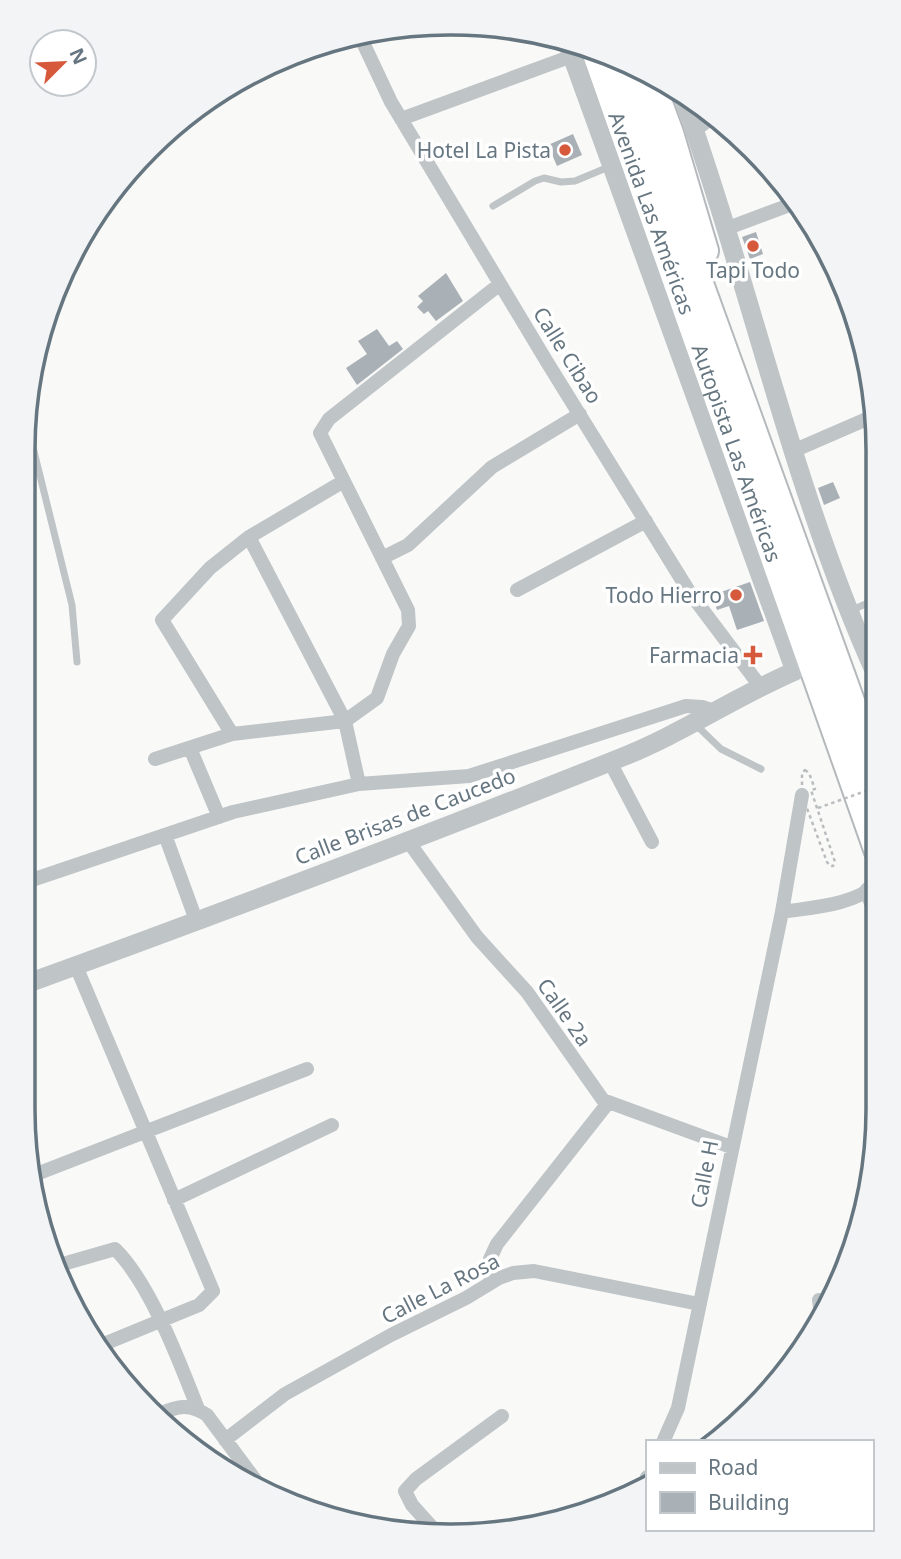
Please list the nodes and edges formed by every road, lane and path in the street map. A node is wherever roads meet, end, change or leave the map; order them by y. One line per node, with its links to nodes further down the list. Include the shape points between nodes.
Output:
1 (364, 44): 8 (street, Calle Cibao)
2 (575, 54): 8 (street)
3 (580, 56): 11 (street, Avenida Las Américas)
4 (580, 56): 43 (highway, Autopista Las Américas)
5 (624, 73): 18 (highway, Autopista Las Américas)
6 (653, 88): 18 (highway, via 691,200)
7 (688, 110): 10 (street)
8 (401, 119): 15 (street, Calle Cibao)
9 (705, 123): 10 (street)
10 (695, 130): 14 (street)
11 (611, 166): 12 (lane, via 575,181 535,181); 30 (street, Avenida Las Américas)
12 (493, 206)
13 (786, 206): 14 (street)
14 (728, 229): 19 (street)
15 (500, 284): 16 (street, Calle Cibao); 21 (street, via 330,419 320,433)
16 (580, 414): 22 (street, Calle Cibao); 24 (street, via 492,467 408,545)
17 (865, 420): 19 (street)
18 (758, 442): 36 (highway, Autopista Las Américas)
19 (793, 451): 27 (street)
20 (35, 455): 29 (lane, via 72,605)
21 (344, 481): 23 (street); 24 (street)
22 (646, 521): 25 (street); 31 (street, Calle Cibao, via 690,593)
23 (249, 537): 33 (street); 35 (street, via 210,568 162,620)
24 (382, 558): 33 (street, via 408,610 409,626 377,698)
25 (517, 590)
26 (866, 604): 27 (lane)
27 (850, 611): 28 (street)
28 (866, 650)
29 (77, 662)
30 (795, 671): 31 (street, Calle Brisas de Caucedo); 44 (highway)
31 (760, 686): 32 (street, Calle Brisas de Caucedo)
32 (714, 711): 34 (street, Calle Brisas de Caucedo); 42 (street, via 686,706 469,776)
33 (345, 721): 35 (street); 42 (street)
34 (694, 724): 39 (street, Calle Brisas de Caucedo); 40 (lane, via 722,749)
35 (232, 734): 37 (street)
36 (866, 741)
37 (190, 748): 38 (street); 47 (street)
38 (155, 760)
39 (610, 762): 49 (street, Calle Brisas de Caucedo); 50 (street)
40 (761, 769)
41 (808, 773): 46 (path, via 802,773)
42 (359, 784): 47 (street)
43 (866, 787)
44 (866, 789)
45 (866, 793): 51 (path, bridge, via 818,808 834,866 827,862)
46 (802, 795): 54 (street, Calle H)
47 (219, 817): 48 (street)
48 (165, 835): 52 (street); 55 (street)
49 (408, 841): 55 (street, Calle Brisas de Caucedo); 59 (street, Calle 2a)
50 (652, 842)
51 (820, 845)
52 (35, 879)
53 (866, 891): 54 (street, via 845,901)
54 (782, 912): 62 (street, Calle H)
55 (196, 920): 56 (street, Calle Brisas de Caucedo)
56 (76, 966): 57 (street, Calle Brisas de Caucedo); 61 (street)
57 (35, 981)
58 (307, 1069): 61 (street)
59 (608, 1103): 62 (street, Calle 2a); 66 (street, via 497,1244 491,1259)
60 (332, 1125): 64 (street)
61 (145, 1131): 63 (street); 64 (street)
62 (731, 1147): 67 (street, Calle H)
63 (40, 1172)
64 (174, 1200): 68 (street, via 213,1292 199,1306)
65 (65, 1263): 68 (street, via 115,1250 127,1261)
66 (491, 1282): 67 (street, Calle La Rosa, via 534,1271); 73 (street, Calle La Rosa, via 285,1394)
67 (699, 1304): 74 (street, Calle H, via 678,1408)
68 (162, 1322): 69 (street); 70 (street)
69 (108, 1343)
70 (198, 1409): 71 (street, via 181,1405); 73 (street)
71 (166, 1411)
72 (502, 1416): 76 (street, via 405,1491)
73 (225, 1440): 75 (street)
74 (664, 1440)
75 (248, 1471)
76 (428, 1523)

